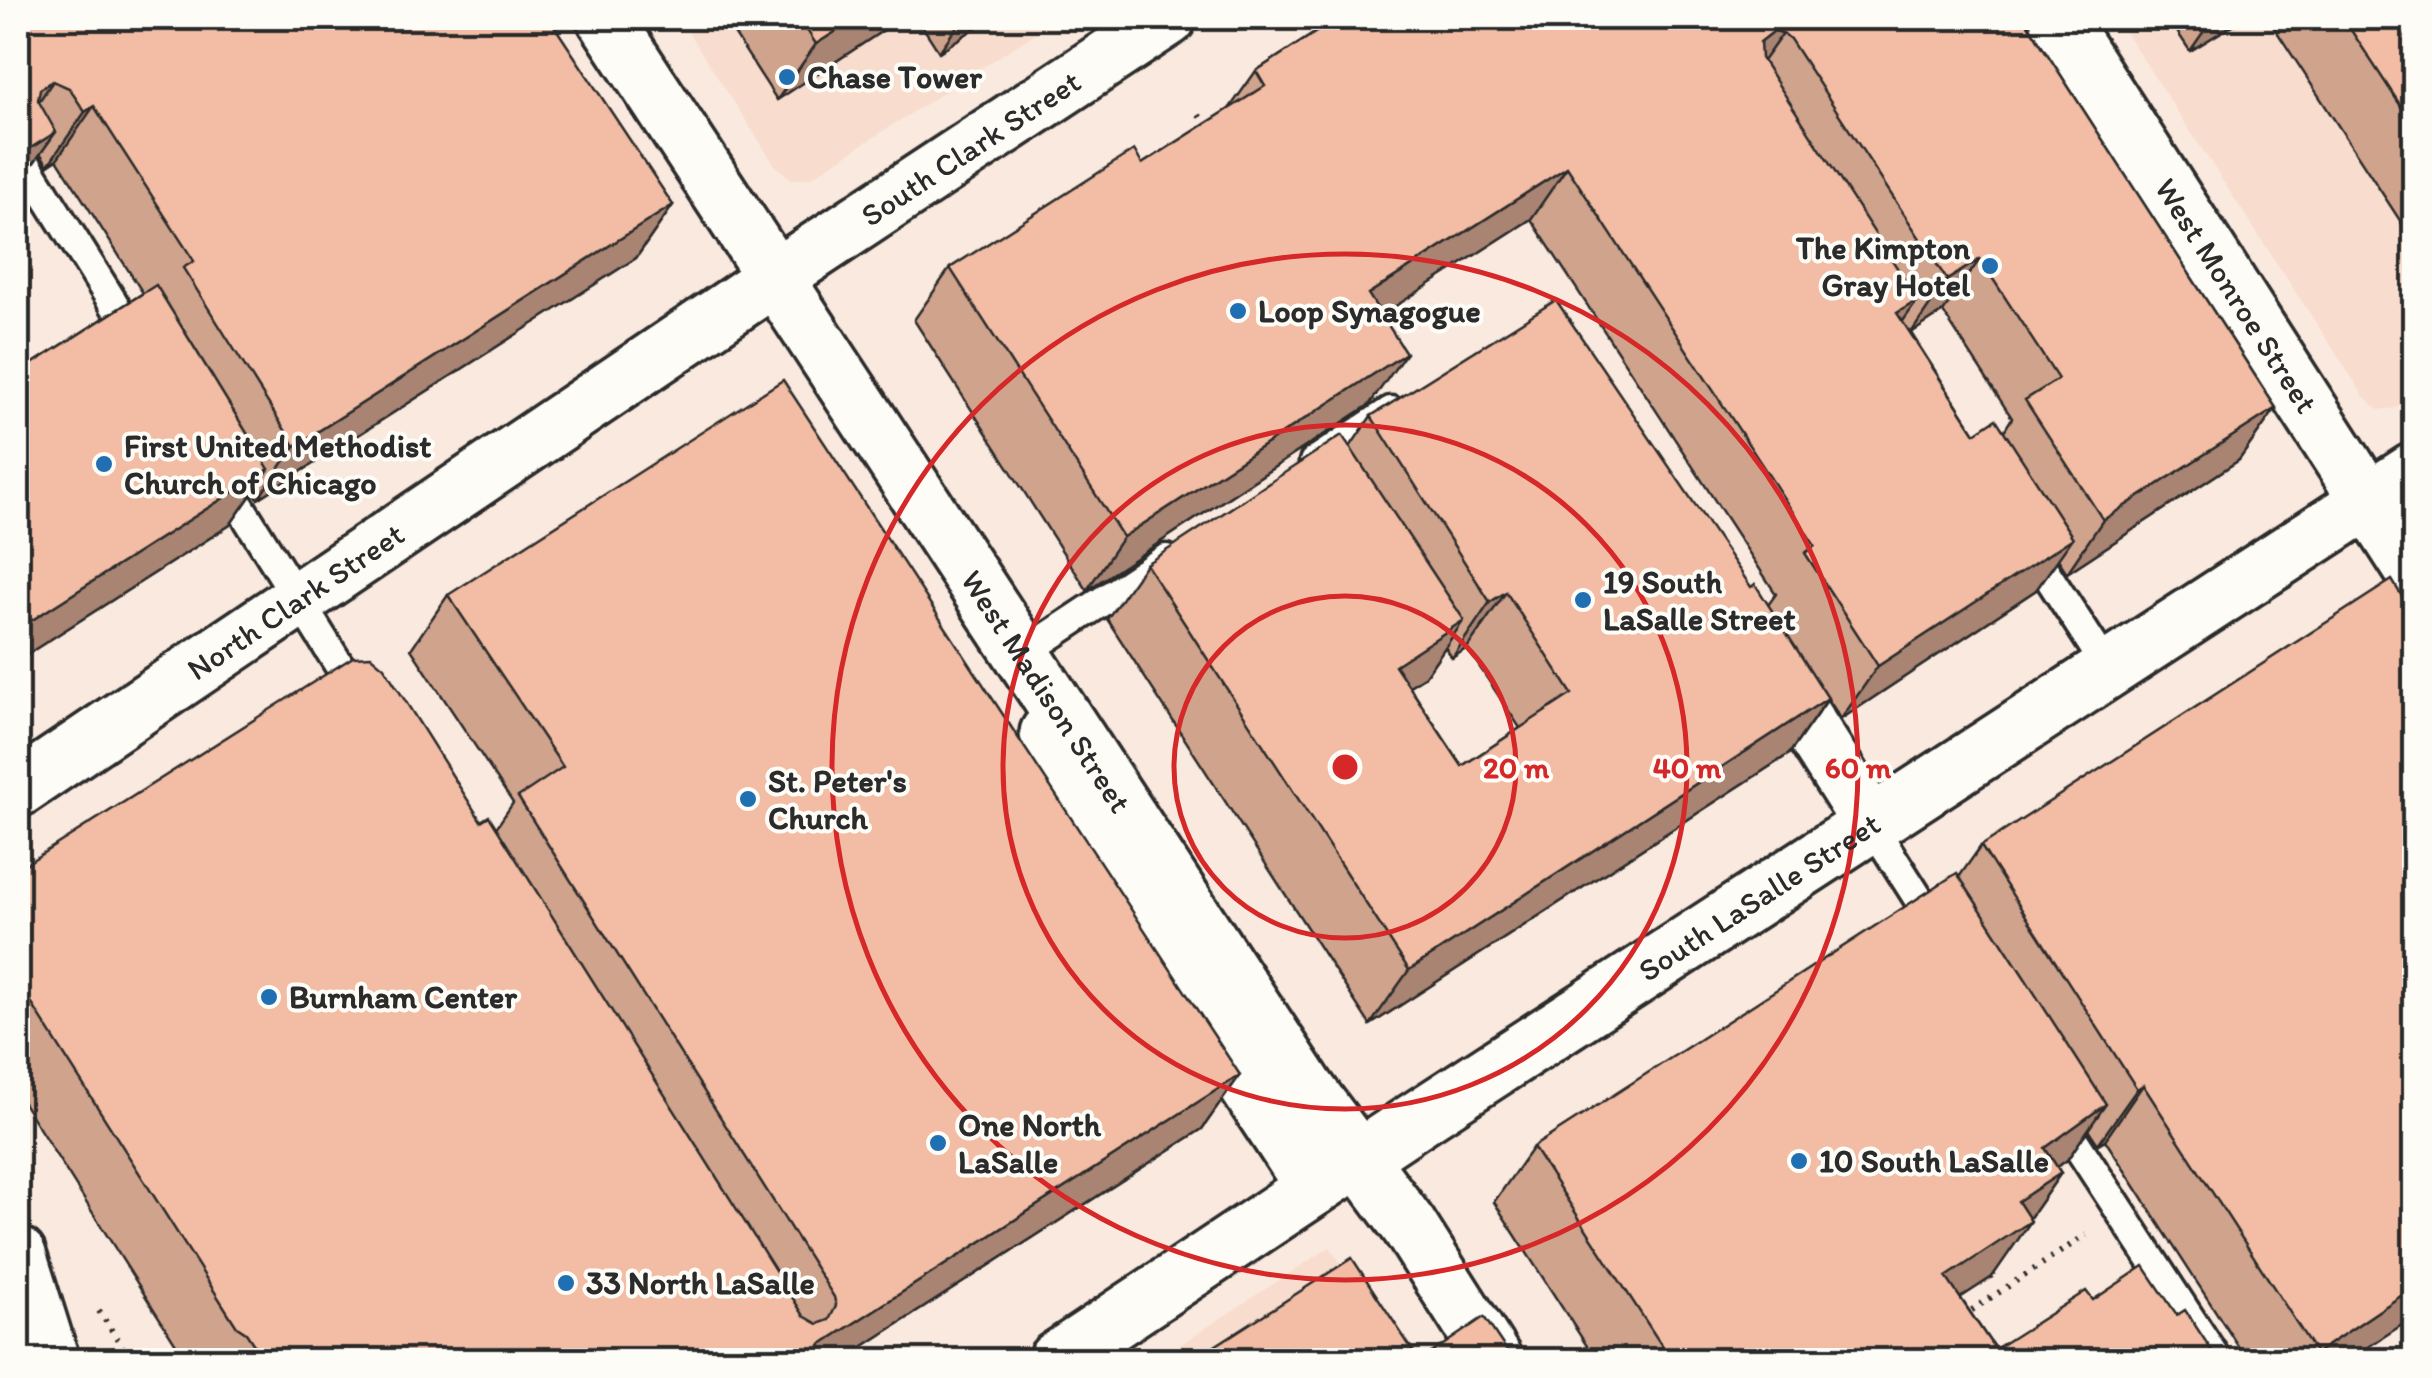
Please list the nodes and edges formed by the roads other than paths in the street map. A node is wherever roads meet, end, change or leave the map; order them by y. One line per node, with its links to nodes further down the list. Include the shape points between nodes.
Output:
1 (605, 18): 5 (main road, West Madison Street)
2 (1168, 18): 5 (main road, South Clark Street)
3 (2058, 18): 11 (main road, West Monroe Street)
4 (18, 152): 6 (lane)
5 (774, 278): 15 (main road, North Clark Street); 17 (main road, West Madison Street)
6 (150, 362)
7 (1421, 392): 10 (lane)
8 (213, 462): 15 (lane)
9 (2414, 471): 11 (main road, South LaSalle Street)
10 (1306, 475)
11 (2368, 501): 14 (main road, West Monroe Street); 18 (main road, South LaSalle Street)
12 (2009, 515): 18 (lane)
13 (1195, 540): 17 (lane)
14 (2414, 572)
15 (299, 599): 19 (lane); 20 (main road, North Clark Street)
16 (1743, 623): 21 (main road)
17 (1020, 654): 24 (main road, West Madison Street); 25 (main road, via 1086,840)
18 (2109, 670): 21 (main road, South LaSalle Street)
19 (375, 721)
20 (18, 789)
21 (1871, 824): 22 (lane); 24 (main road, South LaSalle Street)
22 (1950, 948)
23 (2046, 1097): 32 (lane)
24 (1358, 1158): 25 (main road, South LaSalle Street); 31 (main road, West Madison Street)
25 (1314, 1188): 30 (main road, South LaSalle Street)
26 (18, 1256): 29 (main road)
27 (18, 1330): 28 (main road)
28 (36, 1360)
29 (52, 1360)
30 (1056, 1360)
31 (1494, 1360)
32 (2217, 1360)

